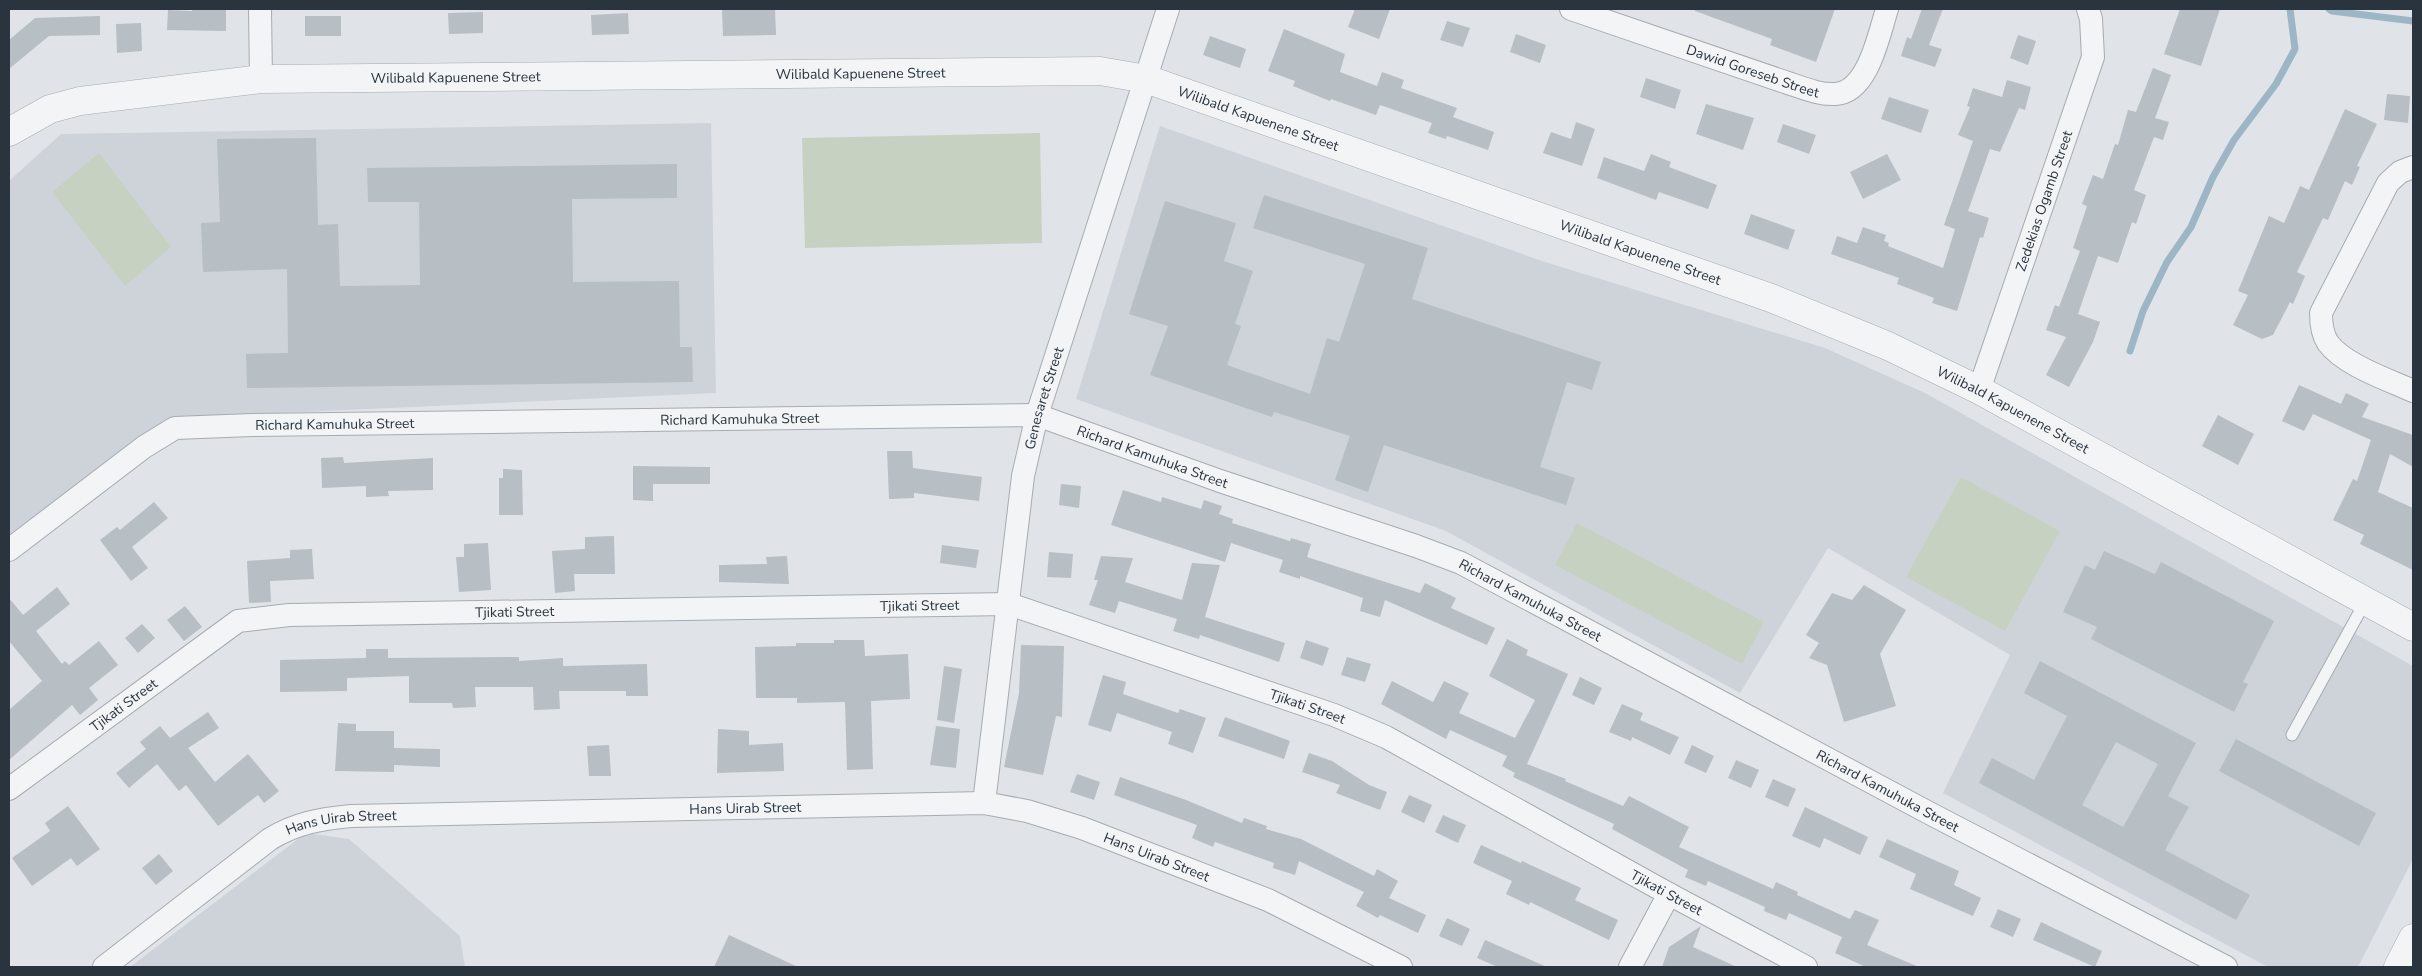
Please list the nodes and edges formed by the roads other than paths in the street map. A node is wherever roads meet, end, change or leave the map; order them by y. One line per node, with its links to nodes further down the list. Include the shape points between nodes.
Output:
1 (260, 9): 7 (street)
2 (1168, 9): 6 (street, Genesaret Street)
3 (1571, 9): 4 (street, Dawid Goreseb Street, via 1785,82 1835,94 1848,91 1866,70)
4 (1887, 9)
5 (2088, 9): 10 (street, Zedekias Ogamb Street, via 2093,57)
6 (1146, 78): 7 (street, Wilibald Kapuenene Street, via 1100,71); 10 (street, Wilibald Kapuenene Street, via 1770,298 1888,346); 12 (street, Genesaret Street)
7 (261, 79): 8 (street, Wilibald Kapuenene Street, via 80,100 50,109)
8 (9, 132)
9 (2413, 167): 11 (street, via 2400,172 2388,183 2321,313 2321,326 2328,343 2350,362)
10 (1979, 390): 14 (street, Wilibald Kapuenene Street)
11 (2413, 391)
12 (1037, 415): 13 (street, Richard Kamuhuka Street, via 175,428 144,447); 15 (street, Genesaret Street, via 1023,476); 26 (street, Richard Kamuhuka Street, via 1461,563)
13 (9, 550)
14 (2365, 602): 16 (street, Wilibald Kapuenene Street); 17 (lane)
15 (1009, 604): 18 (street, Tjikati Street, via 289,615 238,620); 19 (street, Genesaret Street); 20 (street, Tjikati Street, via 1386,737)
16 (2413, 627)
17 (2292, 735)
18 (9, 790)
19 (984, 802): 22 (street, Hans Uirab Street, via 351,816 314,820 286,829 270,840); 23 (street, Hans Uirab Street, via 1028,811 1082,828 1268,900)
20 (1668, 894): 24 (street); 25 (street, Tjikati Street)
21 (2413, 938): 27 (street)
22 (104, 967)
23 (1401, 967)
24 (1630, 967)
25 (1806, 967)
26 (2226, 967)
27 (2398, 967)

